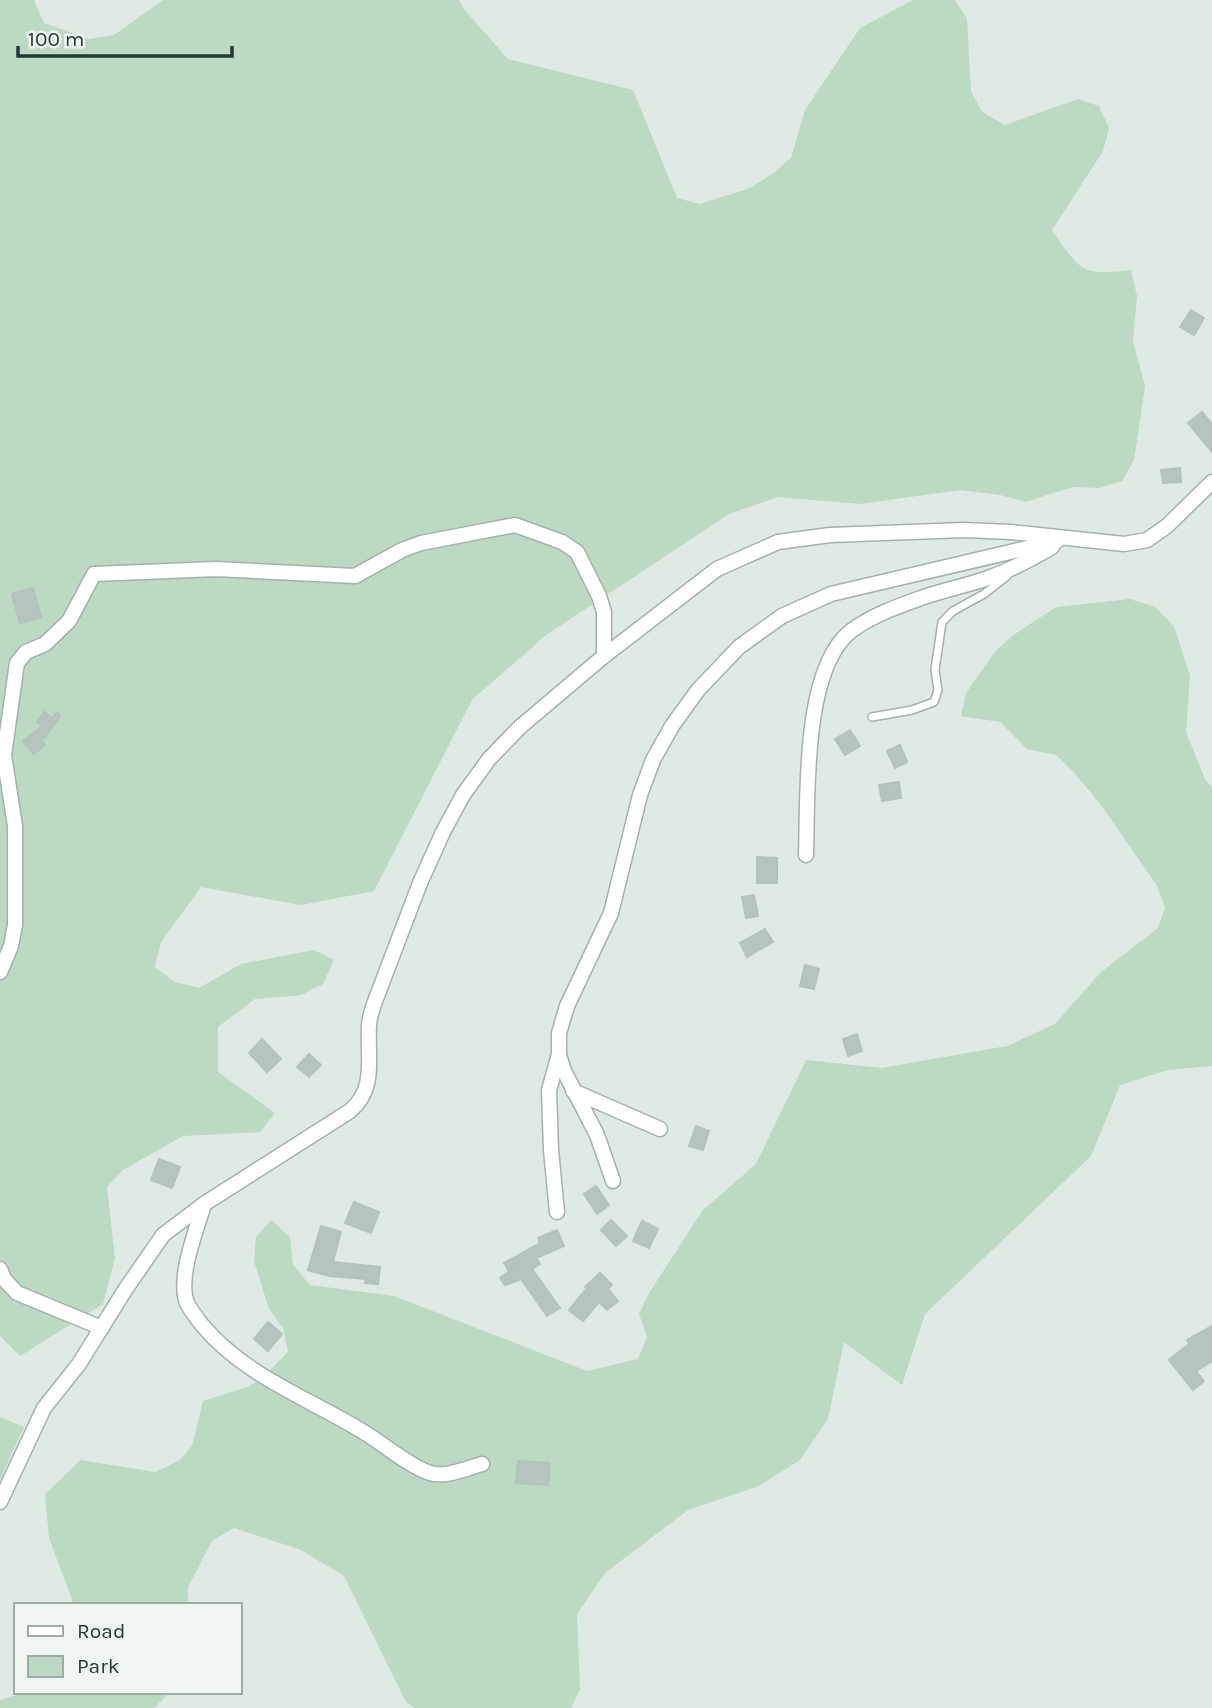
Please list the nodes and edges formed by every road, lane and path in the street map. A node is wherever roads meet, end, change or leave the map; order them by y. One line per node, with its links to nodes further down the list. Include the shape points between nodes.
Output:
1 (1212, 482): 2 (street, via 1147,540 1124,544)
2 (1066, 540): 3 (street); 4 (street, via 964,530 830,535 778,542 717,569); 8 (street, via 831,594 782,616 739,647 698,690 653,760 611,913 567,1006)
3 (1022, 565): 5 (lane, via 942,622 934,702); 6 (street, via 879,614 850,632 836,648 813,708)
4 (604, 656): 7 (street, via 604,612 577,552 516,525 421,543 355,576 216,569 94,574 69,621 17,663 4,755 15,826 15,925); 12 (street, via 499,746 456,807 420,883 374,1004 369,1023 370,1073 359,1102)
5 (872, 717)
6 (806, 855)
7 (0, 972)
8 (559, 1054): 9 (street); 13 (street, via 549,1100)
9 (573, 1091): 10 (street); 11 (street, via 597,1135)
10 (660, 1129)
11 (612, 1181)
12 (204, 1204): 15 (street, via 163,1235); 16 (street, via 184,1290 195,1315 228,1353 420,1469 442,1475)
13 (557, 1212)
14 (0, 1269): 15 (street, via 18,1293)
15 (102, 1328): 17 (street, via 44,1408)
16 (482, 1464)
17 (0, 1502)

